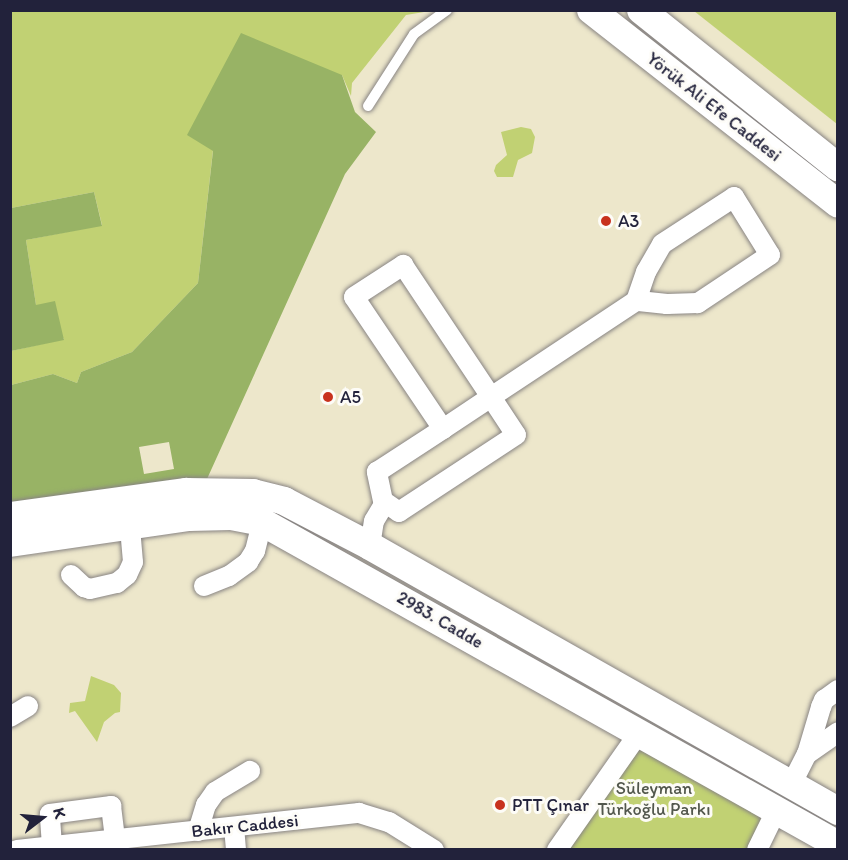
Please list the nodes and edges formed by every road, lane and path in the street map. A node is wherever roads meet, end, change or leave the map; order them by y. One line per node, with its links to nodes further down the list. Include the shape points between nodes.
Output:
1 (447, 10): 4 (lane, via 414,34)
2 (591, 10): 6 (street, Yörük Ali Efe Caddesi)
3 (641, 10): 5 (street, Yörük Ali Efe Caddesi)
4 (368, 106)
5 (837, 167)
6 (837, 204)
7 (636, 301): 7 (street, via 698,303 770,255 734,197 662,244); 8 (street)
8 (491, 397): 9 (street); 9 (street, via 403,265 354,297); 10 (street, via 516,435 403,511)
9 (443, 429): 10 (street, via 377,472)
10 (385, 503): 15 (street, via 374,521)
11 (247, 510): 12 (street, 2983. Cadde, via 145,495); 13 (street, 2983. Cadde); 15 (street, 2983. Cadde, via 268,496); 17 (street, via 255,551 248,562 229,576); 22 (street, 2983. Cadde)
12 (10, 516)
13 (130, 524): 14 (street, 2983. Cadde); 16 (street, via 133,562 127,575 117,583 90,589)
14 (10, 543)
15 (370, 546): 25 (street, 2983. Cadde)
16 (71, 575)
17 (204, 586)
18 (837, 690): 23 (street, via 824,700)
19 (28, 706): 20 (street)
20 (10, 717)
21 (837, 732): 23 (street)
22 (639, 733): 26 (street, 2983. Cadde); 36 (street)
23 (807, 754): 25 (street)
24 (250, 771): 29 (street, via 214,792)
25 (790, 785): 26 (street); 27 (street, 2983. Cadde)
26 (776, 811): 31 (street, 2983. Cadde); 37 (street)
27 (837, 811)
28 (234, 827): 29 (street, Bakır Caddesi); 34 (street); 35 (street, Bakır Caddesi, via 365,814 393,824)
29 (198, 831): 30 (street, Bakır Caddesi)
30 (115, 840): 32 (street, Bakır Caddesi); 32 (street, via 111,806 50,814)
31 (837, 845)
32 (47, 847): 33 (street, Bakır Caddesi)
33 (17, 849)
34 (236, 849)
35 (434, 849)
36 (557, 849)
37 (757, 849)

